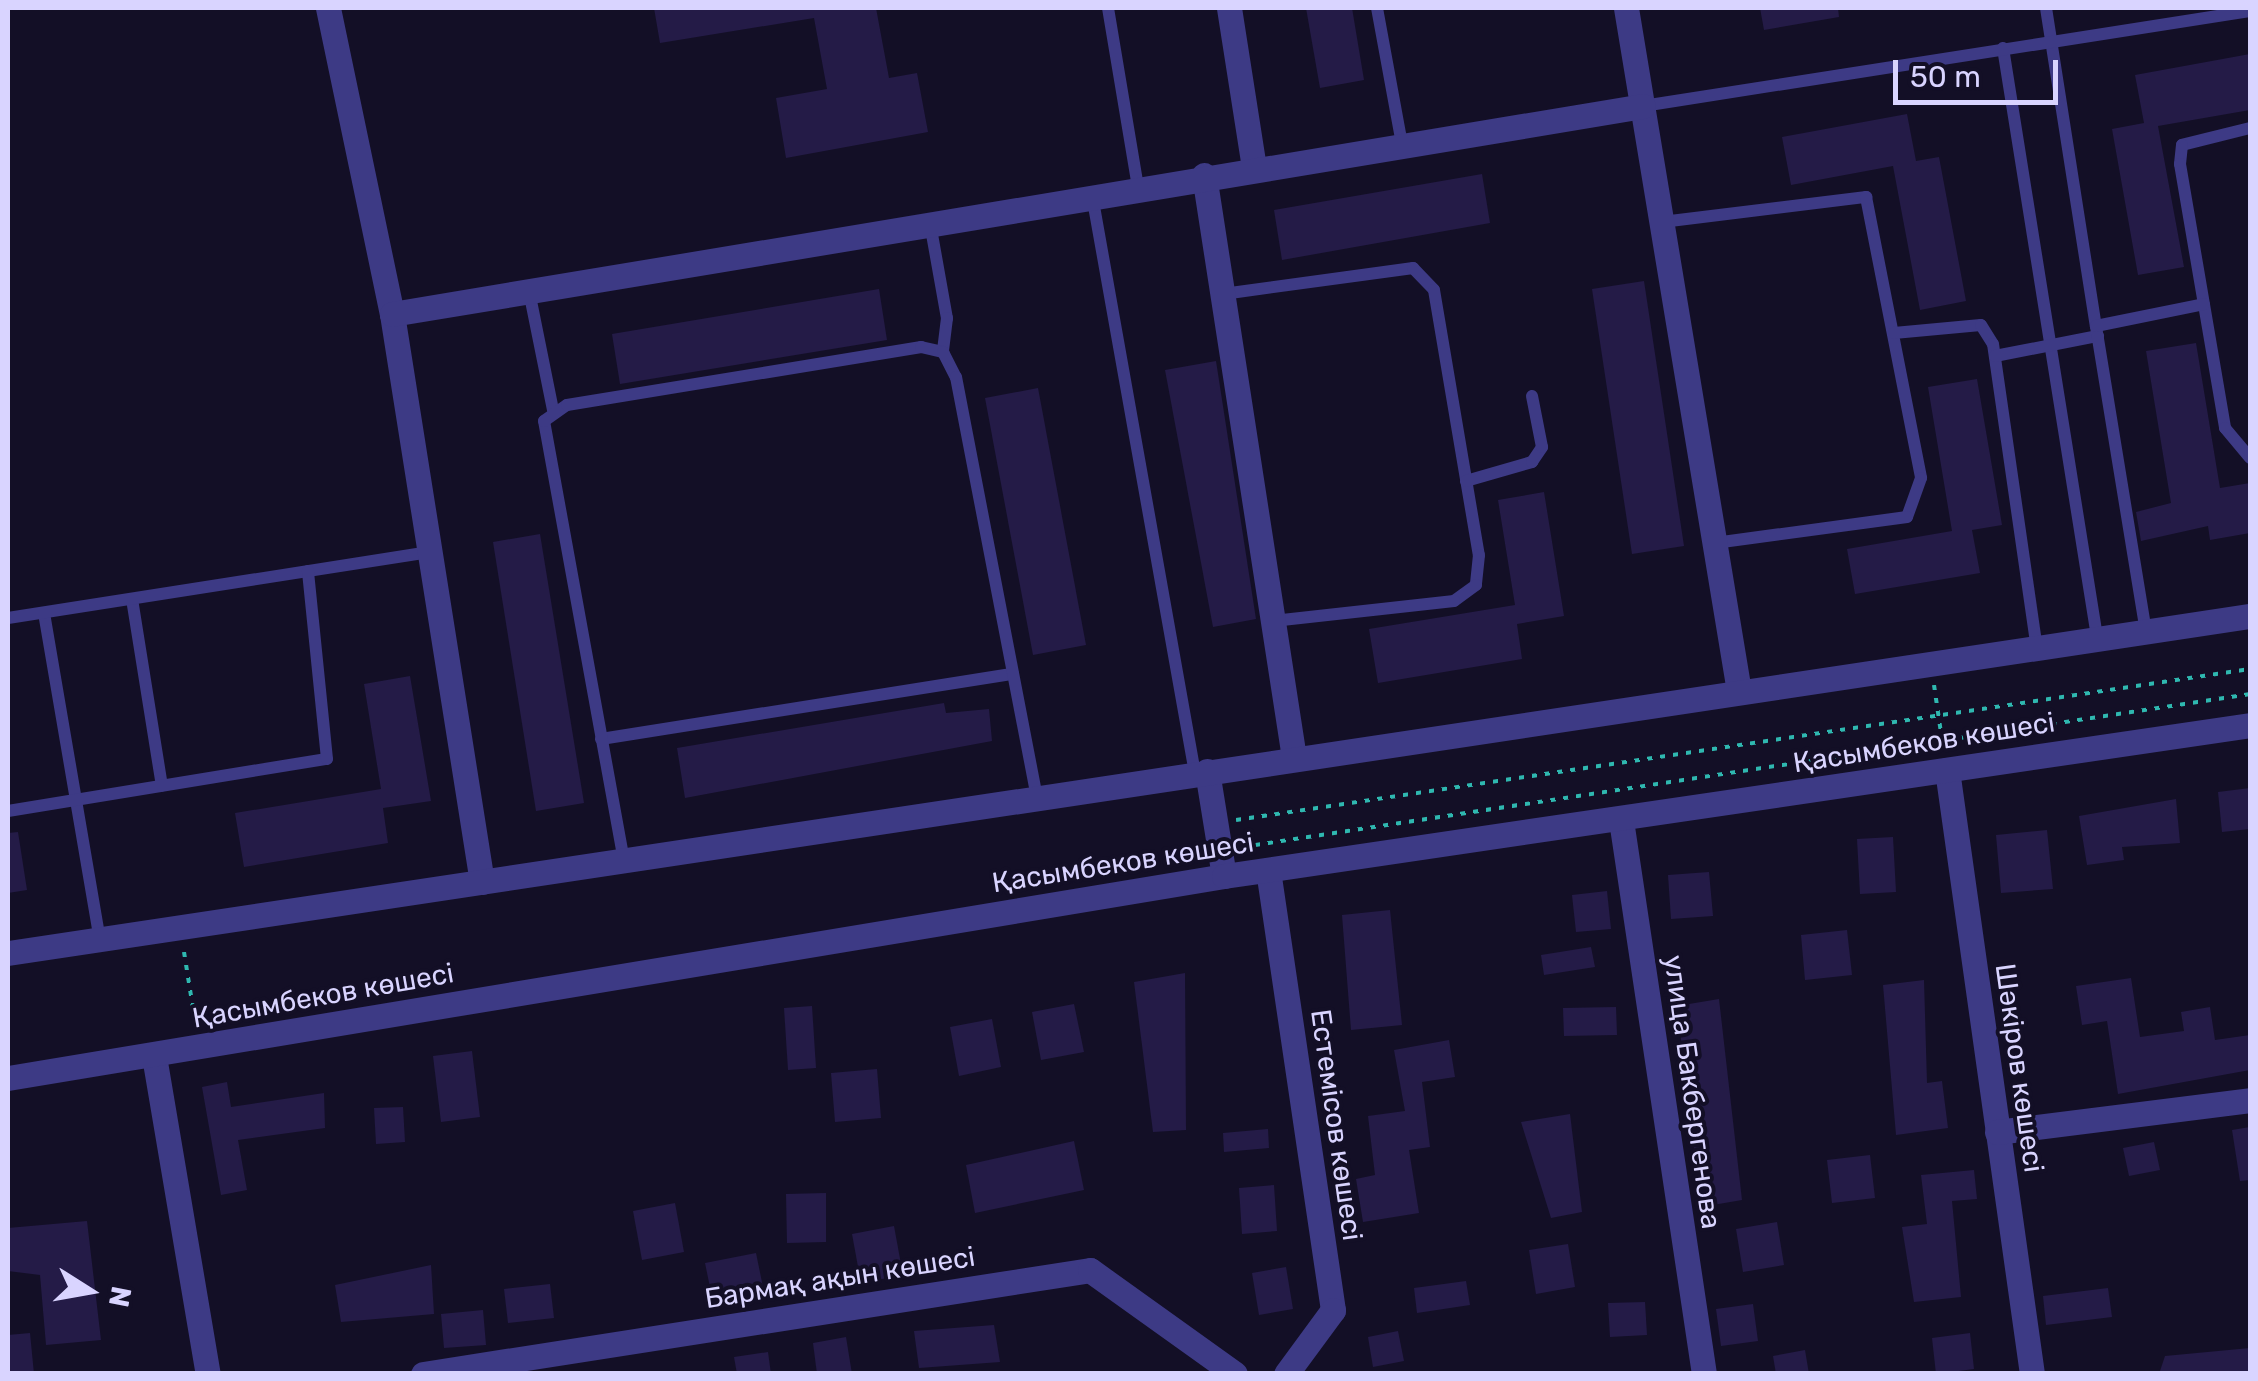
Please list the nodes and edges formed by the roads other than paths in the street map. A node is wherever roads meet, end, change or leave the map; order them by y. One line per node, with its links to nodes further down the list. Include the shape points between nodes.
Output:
1 (328, 8): 22 (street)
2 (1108, 8): 15 (lane)
3 (1229, 8): 13 (street)
4 (1378, 8): 12 (lane)
5 (1626, 8): 10 (street)
6 (2046, 8): 8 (lane)
7 (2250, 10): 8 (lane)
8 (2050, 40): 9 (lane); 23 (lane)
9 (2003, 48): 10 (lane); 25 (lane)
10 (1642, 106): 12 (street); 17 (street)
11 (2250, 128): 21 (lane, via 2182,145)
12 (1402, 144): 13 (street)
13 (1254, 167): 14 (street)
14 (1204, 175): 15 (street); 20 (street)
15 (1138, 187): 16 (street)
16 (1092, 195): 18 (street); 49 (lane)
17 (1662, 222): 24 (lane, via 1866,196); 32 (street)
18 (930, 223): 19 (street); 26 (lane, via 948,318)
19 (529, 291): 22 (street); 29 (lane)
20 (1223, 294): 31 (lane, via 1413,268 1434,290); 39 (street)
21 (2204, 304): 23 (lane); 30 (lane, via 2225,428)
22 (392, 314): 33 (street)
23 (2097, 331): 25 (lane); 40 (lane)
24 (1894, 332): 27 (lane, via 1981,326); 32 (lane, via 1922,478 1906,517)
25 (2045, 345): 27 (lane); 41 (lane)
26 (944, 352): 29 (lane, via 921,347); 43 (lane)
27 (1995, 356): 42 (lane)
28 (1532, 396): 31 (lane, via 1542,448 1532,462)
29 (553, 410): 46 (lane, via 545,447)
30 (2250, 458)
31 (1466, 481): 39 (lane, via 1476,586 1454,601)
32 (1715, 543): 44 (street)
33 (428, 552): 34 (lane); 58 (street)
34 (308, 571): 35 (lane); 50 (lane, via 327,759)
35 (132, 598): 36 (lane); 50 (lane)
36 (44, 612): 38 (lane); 52 (lane)
37 (2250, 616): 40 (street)
38 (8, 618)
39 (1273, 621): 47 (street)
40 (2146, 632): 41 (street)
41 (2098, 638): 42 (street)
42 (2037, 648): 44 (street)
43 (1013, 674): 46 (lane); 51 (lane)
44 (1740, 691): 47 (street)
45 (2250, 725): 48 (street, Қасымбеков көшесі)
46 (601, 739): 55 (lane)
47 (1294, 758): 49 (street)
48 (1947, 770): 54 (street, Қасымбеков көшесі); 64 (street, Шәкіров көшесі)
49 (1201, 772): 51 (street); 57 (street, via 1226,849)
50 (162, 786): 52 (lane)
51 (1037, 797): 55 (street)
52 (76, 799): 53 (lane); 59 (lane)
53 (8, 811)
54 (1622, 820): 56 (street, Қасымбеков көшесі); 69 (street, улица Бакбергенова)
55 (624, 860): 58 (street)
56 (1268, 870): 57 (street, Қасымбеков көшесі); 68 (street, Естемісов көшесі, via 1333,1310)
57 (1224, 876): 61 (street, Қасымбеков көшесі)
58 (482, 882): 59 (street)
59 (100, 939): 60 (street)
60 (8, 953)
61 (154, 1056): 62 (street, Қасымбеков көшесі); 65 (street)
62 (8, 1078)
63 (2250, 1100): 64 (street)
64 (1998, 1132): 70 (street, Шәкіров көшесі)
65 (208, 1374)
66 (423, 1374): 67 (street, Бармақ ақын көшесі, via 1090,1270)
67 (1235, 1374)
68 (1286, 1374)
69 (1704, 1374)
70 (2032, 1374)

